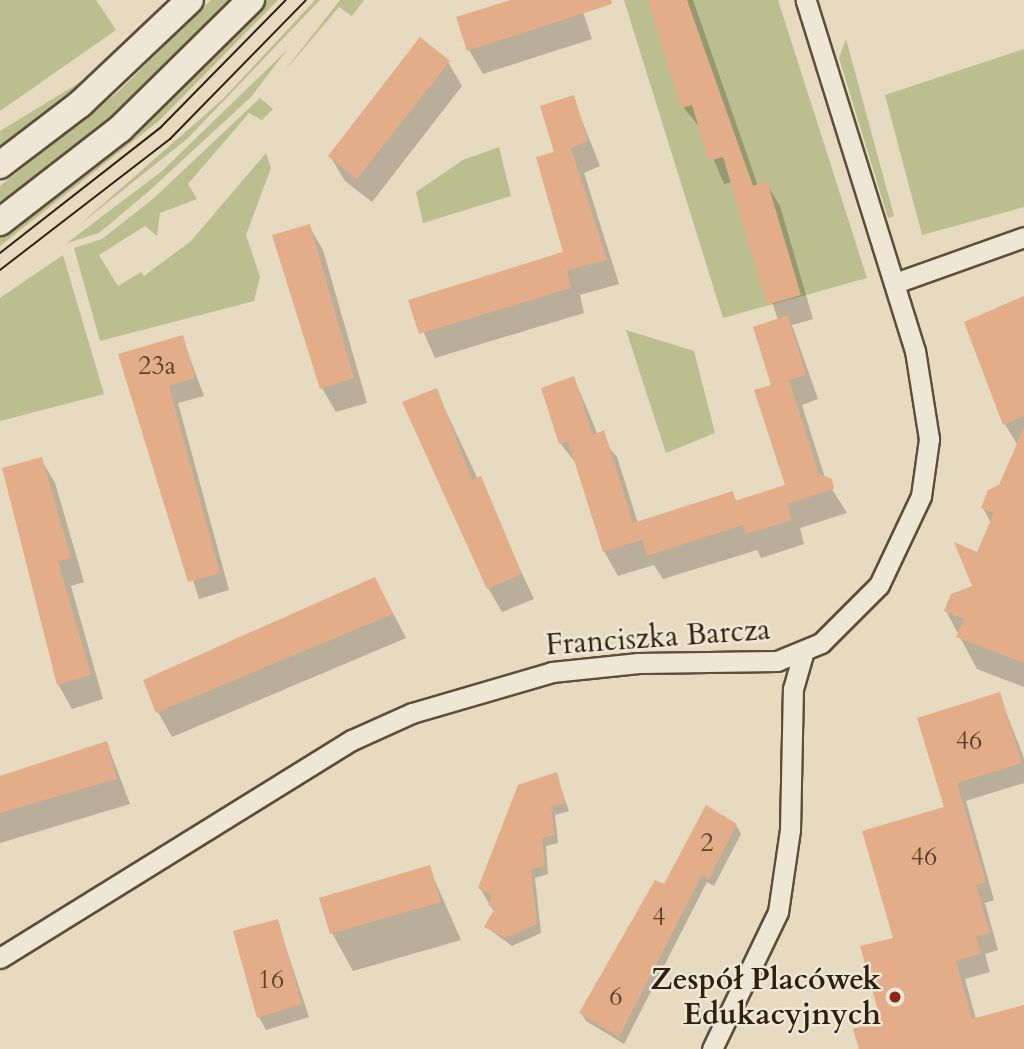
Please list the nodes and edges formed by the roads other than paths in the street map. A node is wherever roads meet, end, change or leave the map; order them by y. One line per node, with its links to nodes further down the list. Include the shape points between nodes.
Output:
1 (190, 0): 4 (main road, via 80,104)
2 (251, 0): 5 (main road, via 120,130)
3 (806, 0): 7 (street, Franciszka Barcza)
4 (0, 165)
5 (0, 222)
6 (1024, 237): 7 (street)
7 (895, 283): 8 (street, Franciszka Barcza, via 929,439 921,496 879,585 853,615)
8 (803, 653): 9 (street, Franciszka Barcza, via 777,661 639,663 552,672 412,713 306,767); 10 (street, via 793,689 790,830 778,912)
9 (0, 958)
10 (712, 1049)

